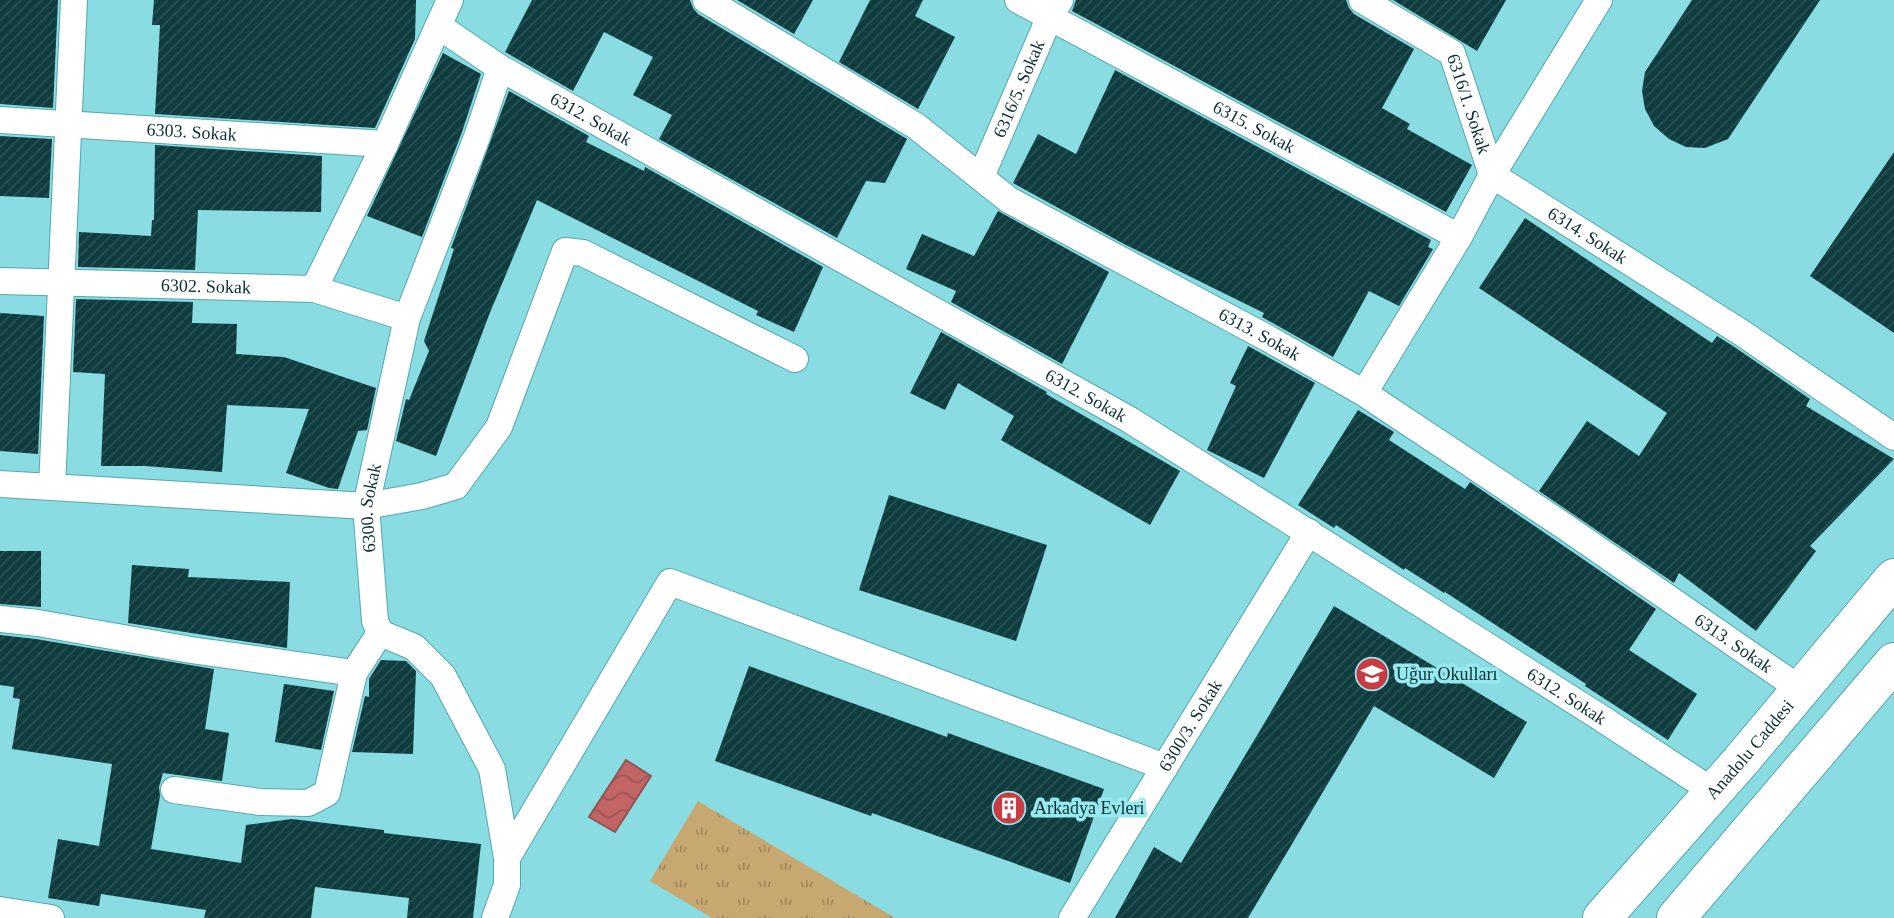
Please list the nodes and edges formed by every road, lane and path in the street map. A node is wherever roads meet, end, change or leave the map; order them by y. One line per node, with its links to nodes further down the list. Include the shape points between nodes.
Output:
1 (74, 0): 11 (street)
2 (450, 0): 8 (street)
3 (706, 0): 14 (street, 6313. Sokak, via 916,126)
4 (1018, 0): 7 (street, 6315. Sokak)
5 (1362, 0): 13 (street, 6316/1. Sokak, via 1452,53)
6 (1599, 0): 13 (street)
7 (1055, 8): 14 (street, 6316/5. Sokak); 15 (street, 6315. Sokak)
8 (440, 27): 9 (street, 6312. Sokak); 12 (street)
9 (500, 68): 19 (street, 6300. Sokak); 26 (street, 6312. Sokak, via 1130,421)
10 (0, 120): 11 (street, 6303. Sokak)
11 (69, 125): 12 (street, 6303. Sokak); 17 (street)
12 (385, 144): 18 (street)
13 (1492, 175): 15 (street); 22 (street, 6314. Sokak, via 1742,333)
14 (981, 177): 21 (street, 6313. Sokak, via 1009,200)
15 (1459, 237): 21 (street)
16 (0, 281): 17 (street, 6302. Sokak)
17 (61, 282): 18 (street, 6302. Sokak); 24 (street)
18 (314, 289): 19 (street, 6302. Sokak)
19 (407, 318): 25 (street, 6300. Sokak)
20 (795, 359): 25 (street, via 583,253 565,251 499,427 456,486)
21 (1364, 393): 32 (street, 6313. Sokak)
22 (1894, 437)
23 (0, 484): 24 (street)
24 (52, 487): 25 (street)
25 (366, 506): 29 (street, 6300. Sokak, via 375,621)
26 (1309, 532): 33 (street, 6300/3. Sokak); 35 (street, 6312. Sokak)
27 (1894, 578): 32 (highway, Anadolu Caddesi)
28 (0, 619): 31 (street)
29 (380, 632): 31 (street); 36 (street, via 414,647 443,676 492,769)
30 (1894, 662): 42 (highway)
31 (354, 673): 34 (street, via 327,793 308,803 260,802)
32 (1800, 688): 35 (highway, Anadolu Caddesi)
33 (1165, 767): 36 (street, via 670,582); 40 (street, 6300/3. Sokak)
34 (174, 790)
35 (1714, 792): 41 (highway, Anadolu Caddesi)
36 (507, 858): 39 (street, via 507,885)
37 (0, 910): 38 (street)
38 (51, 918)
39 (495, 918)
40 (1072, 918)
41 (1602, 918)
42 (1676, 918)

